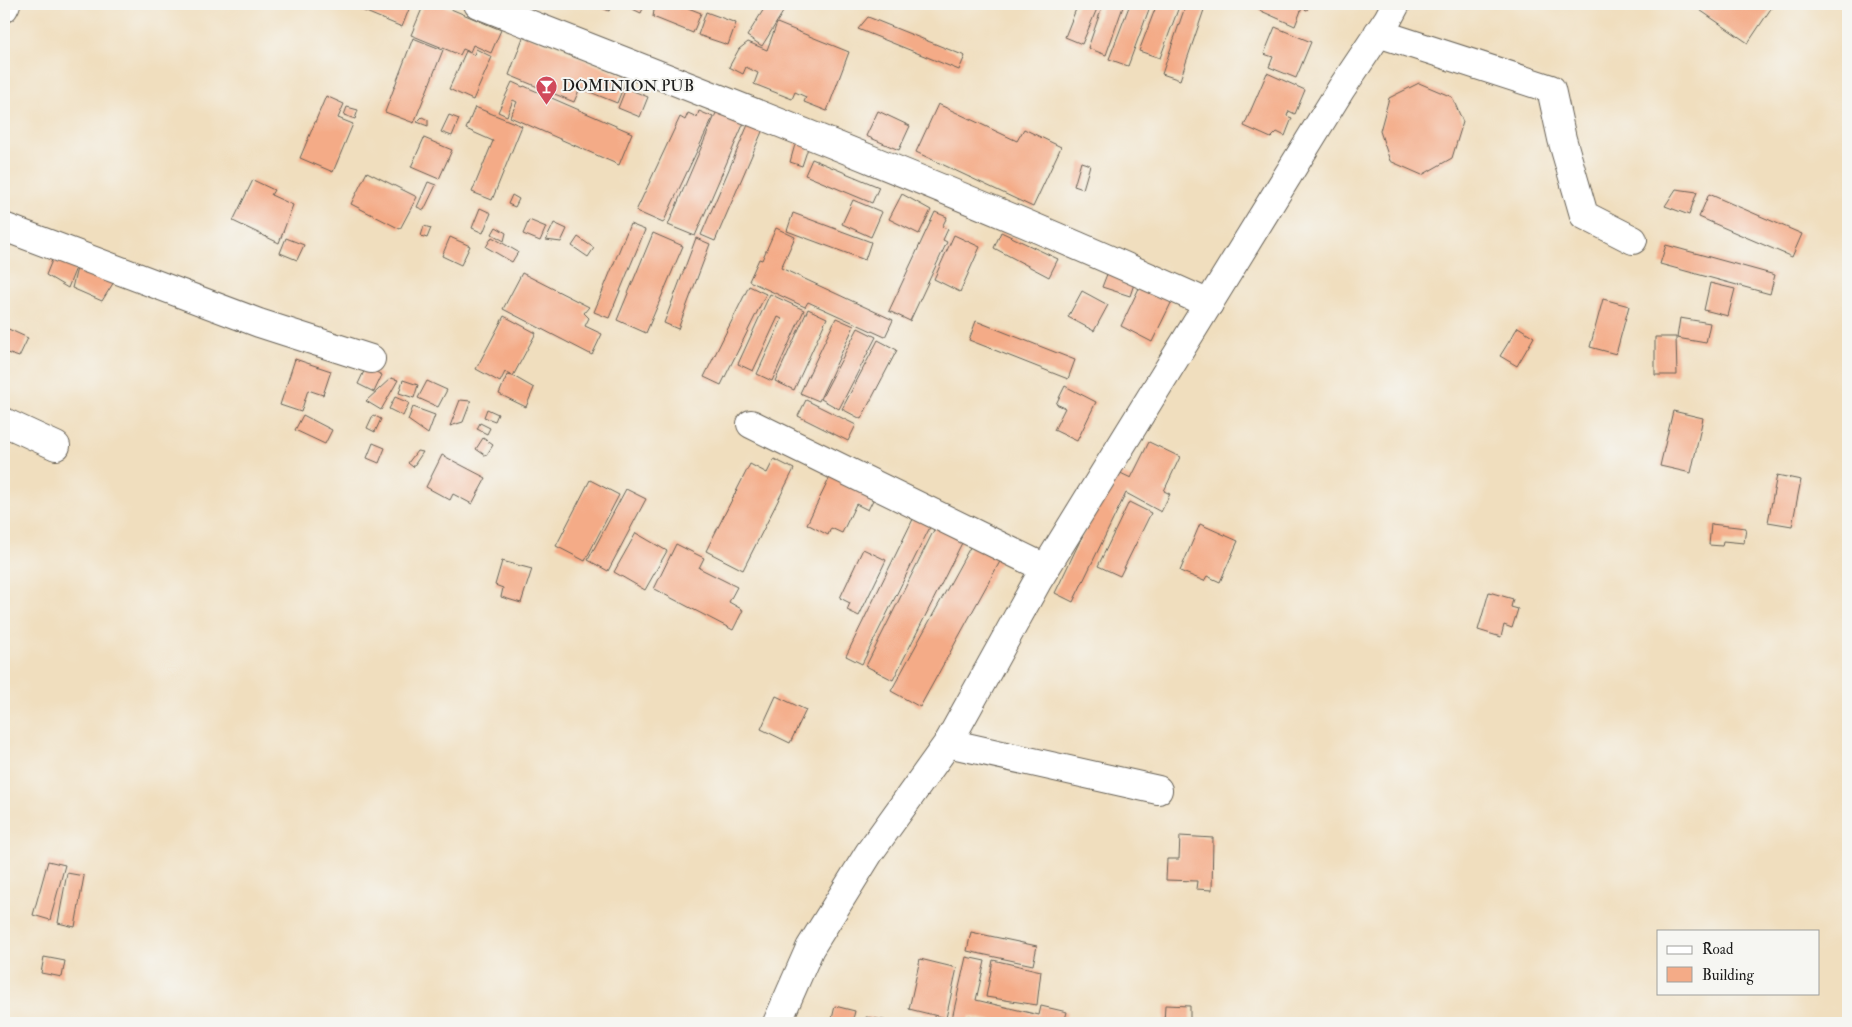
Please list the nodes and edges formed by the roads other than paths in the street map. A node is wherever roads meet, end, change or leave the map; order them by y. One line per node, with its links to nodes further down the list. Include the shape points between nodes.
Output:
1 (6, 4): 4 (street)
2 (478, 4): 8 (street, via 820,138)
3 (1396, 4): 5 (street)
4 (4, 8)
5 (1378, 33): 7 (street, via 1552,89 1562,139 1584,215); 8 (street, via 1340,89)
6 (4, 227): 9 (street, via 259,323)
7 (1633, 240)
8 (1209, 304): 13 (street)
9 (372, 359)
10 (4, 422): 12 (street)
11 (751, 424): 13 (street)
12 (56, 446)
13 (1045, 568): 14 (street)
14 (948, 743): 15 (street); 16 (street, via 869,853 810,948)
15 (1158, 790)
16 (777, 1023)

